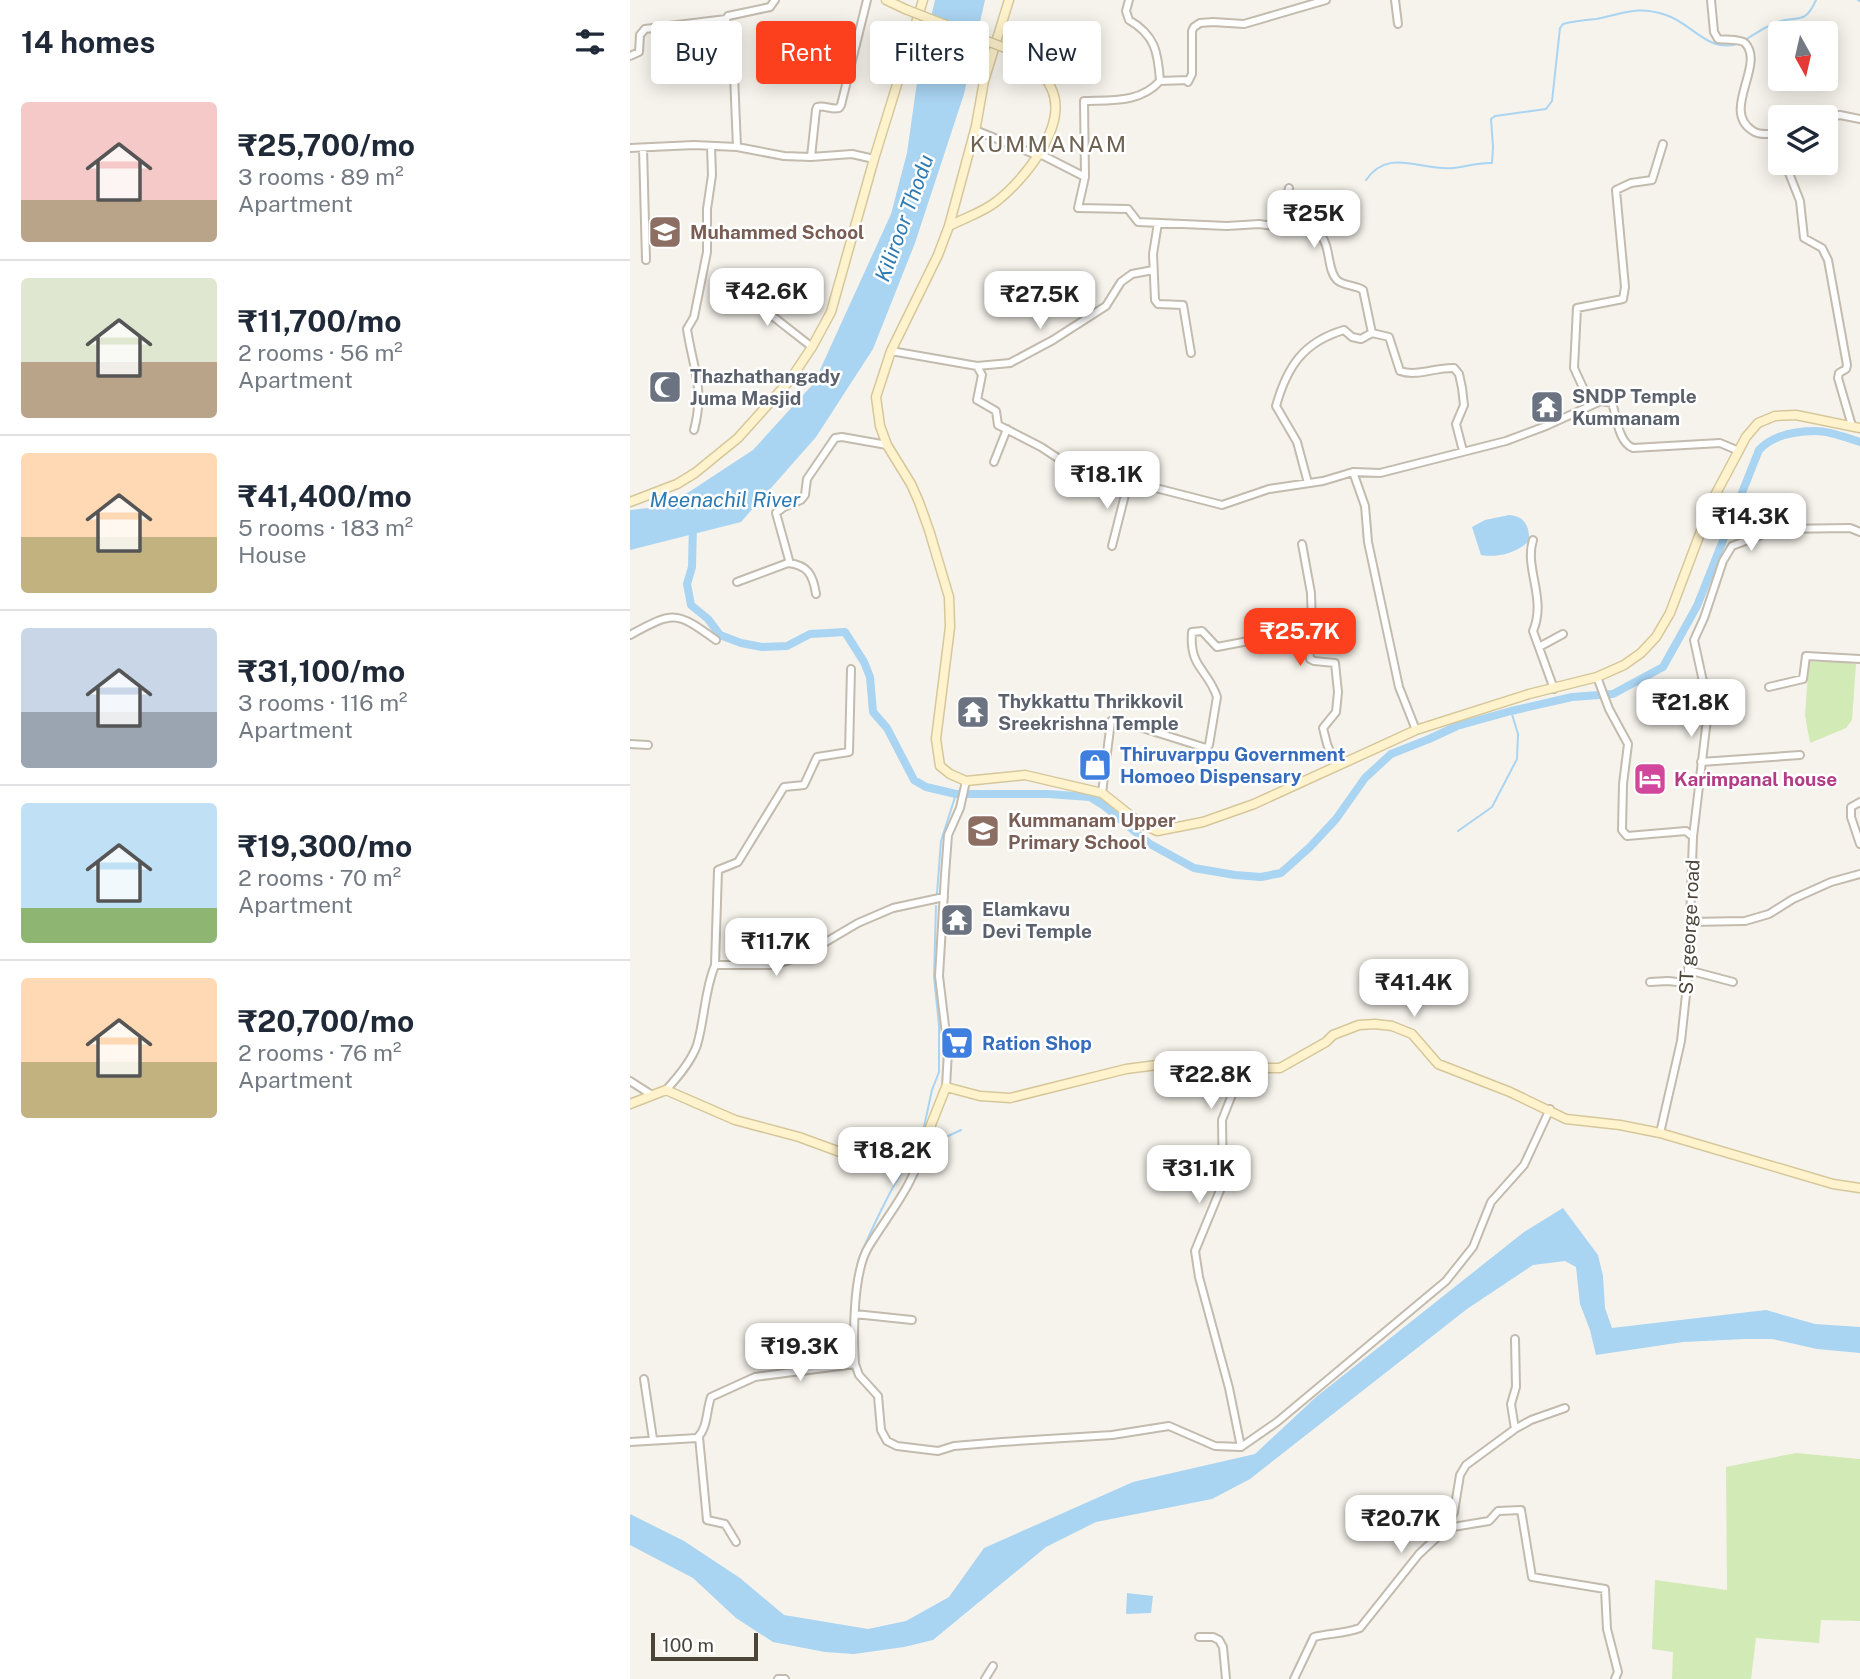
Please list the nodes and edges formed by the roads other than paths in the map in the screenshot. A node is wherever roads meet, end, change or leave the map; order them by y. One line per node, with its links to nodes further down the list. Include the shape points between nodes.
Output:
1 (775, 0): 10 (street, via 770,7)
2 (867, 0): 24 (street, via 841,105 816,110)
3 (886, 0): 23 (main road, bridge, via 1005,48 1041,72 1053,92 1053,125)
4 (923, 0): 25 (main road)
5 (1009, 0): 16 (main road, via 984,81)
6 (1129, 0): 13 (street, via 1129,20 1154,42)
7 (1326, 0): 13 (street, via 1244,24 1200,23 1192,32 1191,79)
8 (1395, 0): 11 (street)
9 (1711, 0): 17 (street, via 1714,32 1718,38 1744,42 1751,63 1740,102 1744,121 1752,131)
10 (726, 19): 12 (street, via 645,29 639,52); 20 (street)
11 (1398, 24)
12 (630, 56)
13 (1160, 81): 27 (street, via 1146,94 1130,99 1084,101)
14 (1838, 116): 15 (street)
15 (1860, 119)
16 (975, 130): 23 (street); 30 (main road)
17 (1768, 135)
18 (1663, 144): 40 (street, via 1652,180 1616,190 1623,299 1577,309 1574,368)
19 (710, 147): 20 (street); 22 (street); 43 (street, via 707,252 694,317 687,329 699,387)
20 (737, 147): 24 (street)
21 (630, 148): 22 (street)
22 (643, 148): 32 (street)
23 (1040, 155): 27 (street); 30 (main road, via 996,202)
24 (811, 158): 25 (street, via 852,154)
25 (874, 159): 36 (main road, via 831,312)
26 (1790, 175): 41 (street, via 1800,201 1804,238 1822,248 1828,260 1847,365 1838,378)
27 (1085, 177): 29 (street, via 1078,208 1128,209 1138,222)
28 (1289, 188): 31 (street)
29 (1158, 223): 31 (street); 33 (street)
30 (949, 226): 37 (main road)
31 (1279, 227): 35 (street, via 1321,235 1334,277 1363,290)
32 (646, 260)
33 (1153, 270): 38 (street, via 1158,304 1183,305); 39 (street, via 1132,274 1106,306 1053,340 1010,363)
34 (739, 290): 36 (street)
35 (1371, 333): 46 (street, via 1389,337 1400,371 1408,374 1441,367 1454,368 1459,374 1464,405 1456,424); 50 (street, via 1361,340 1344,330 1313,343 1298,357 1282,385 1276,406 1297,442)
36 (812, 347): 51 (main road, via 790,380 738,438 695,474)
37 (891, 351): 39 (street); 44 (main road, via 876,397)
38 (1191, 353)
39 (977, 366): 42 (street, via 982,375 977,400 996,411 998,425)
40 (1591, 405): 45 (street, via 1612,402 1621,435 1633,448 1720,443); 46 (street, via 1531,432)
41 (1856, 427): 45 (main road, via 1797,415 1775,416 1758,423)
42 (1007, 429): 47 (street); 49 (street, via 1070,466)
43 (694, 430)
44 (887, 445): 56 (street, via 835,438 807,479 805,495 776,513); 75 (main road, via 919,502 949,597 950,627 936,750 944,771)
45 (1739, 451): 66 (main road, via 1713,499 1670,613 1656,637)
46 (1463, 452): 48 (street, via 1380,473)
47 (994, 462)
48 (1353, 472): 50 (street); 69 (street, via 1365,506 1368,542 1399,687)
49 (1128, 483): 50 (street, via 1222,505 1269,489); 55 (street)
50 (1308, 483)
51 (630, 502)
52 (1860, 532): 73 (street, via 1850,528 1777,529 1732,547 1694,640 1707,719)
53 (1533, 540): 63 (street, via 1538,620 1533,631)
54 (1302, 544): 59 (street, via 1313,619)
55 (1112, 546)
56 (788, 563): 57 (street); 58 (street, via 808,570)
57 (737, 582)
58 (816, 594)
59 (1307, 629): 74 (street, via 1310,659 1335,663 1336,712 1323,728); 76 (street, via 1276,627 1268,629 1264,638 1217,647 1202,631 1192,632 1195,663 1217,697 1209,745 1206,748 1111,721)
60 (1563, 634): 63 (street)
61 (630, 635): 62 (street, via 662,618 686,618)
62 (716, 640)
63 (1539, 647): 68 (street)
64 (1860, 659): 67 (street, via 1806,656 1803,679)
65 (850, 669): 83 (street, via 849,752 817,757 804,785 784,788 738,862 718,870)
66 (1598, 682): 68 (main road); 78 (street, ST george road, via 1628,744 1622,831 1628,836 1686,831)
67 (1769, 687)
68 (1555, 689): 69 (main road)
69 (1416, 730): 74 (main road)
70 (630, 744): 71 (street)
71 (648, 745)
72 (1800, 755): 73 (street)
73 (1701, 762): 78 (street)
74 (1336, 766): 76 (main road, via 1254,804 1177,829 1157,831 1140,823)
75 (965, 784): 76 (main road, via 1025,775); 81 (street, via 948,835)
76 (1102, 793)
77 (1860, 802): 79 (street, via 1851,807)
78 (1693, 837): 82 (street, ST george road)
79 (1860, 844)
80 (1860, 874): 82 (street, via 1830,882 1769,914 1745,921)
81 (944, 897): 83 (street, via 893,908 802,956 774,965); 90 (street, via 939,976 948,1052)
82 (1690, 922): 84 (street, ST george road)
83 (715, 965): 91 (street, via 696,1046)
84 (1688, 970): 86 (street); 87 (street, ST george road)
85 (1650, 982): 87 (street)
86 (1733, 982)
87 (1687, 983): 95 (street, ST george road, via 1681,1041)
88 (1243, 1067): 90 (main road, via 1183,1062 1126,1069 1010,1098); 94 (main road, via 1280,1068 1333,1035 1359,1025 1392,1026 1412,1034 1438,1065); 108 (street, via 1222,1120 1223,1183 1195,1251)
89 (630, 1081): 92 (street)
90 (946, 1087): 96 (main road)
91 (666, 1090): 92 (main road); 96 (main road, via 735,1120 800,1136 839,1152)
92 (652, 1095): 93 (main road)
93 (630, 1104)
94 (1550, 1109): 95 (main road, via 1566,1119); 108 (street, via 1524,1165 1491,1202 1473,1247 1446,1281 1278,1422)
95 (1660, 1133): 97 (main road)
96 (923, 1143): 98 (street, via 915,1175 868,1247)
97 (1860, 1188)
98 (855, 1314): 99 (street); 101 (street)
99 (912, 1320)
100 (1516, 1339): 104 (street, via 1516,1387 1511,1404)
101 (855, 1364): 105 (street, via 755,1377 711,1397); 108 (street, via 878,1396 881,1430 887,1441 897,1446 938,1451 1169,1426 1215,1446)
102 (644, 1379): 106 (street)
103 (1564, 1408): 104 (street)
104 (1515, 1429): 109 (street, via 1466,1465)
105 (699, 1437): 106 (street); 110 (street, via 707,1520 725,1524)
106 (653, 1439): 107 (street)
107 (630, 1442)
108 (1241, 1447)
109 (1447, 1528): 117 (street, via 1419,1554 1360,1629 1314,1637); 118 (street, via 1489,1521 1498,1511 1521,1510 1532,1577 1605,1589 1607,1629 1618,1672)
110 (736, 1542)
111 (1199, 1637): 116 (street, via 1219,1640)
112 (993, 1665): 115 (street)
113 (778, 1679): 114 (street)
114 (785, 1679)
115 (985, 1679)
116 (1226, 1679)
117 (1294, 1679)
118 (1615, 1679)

